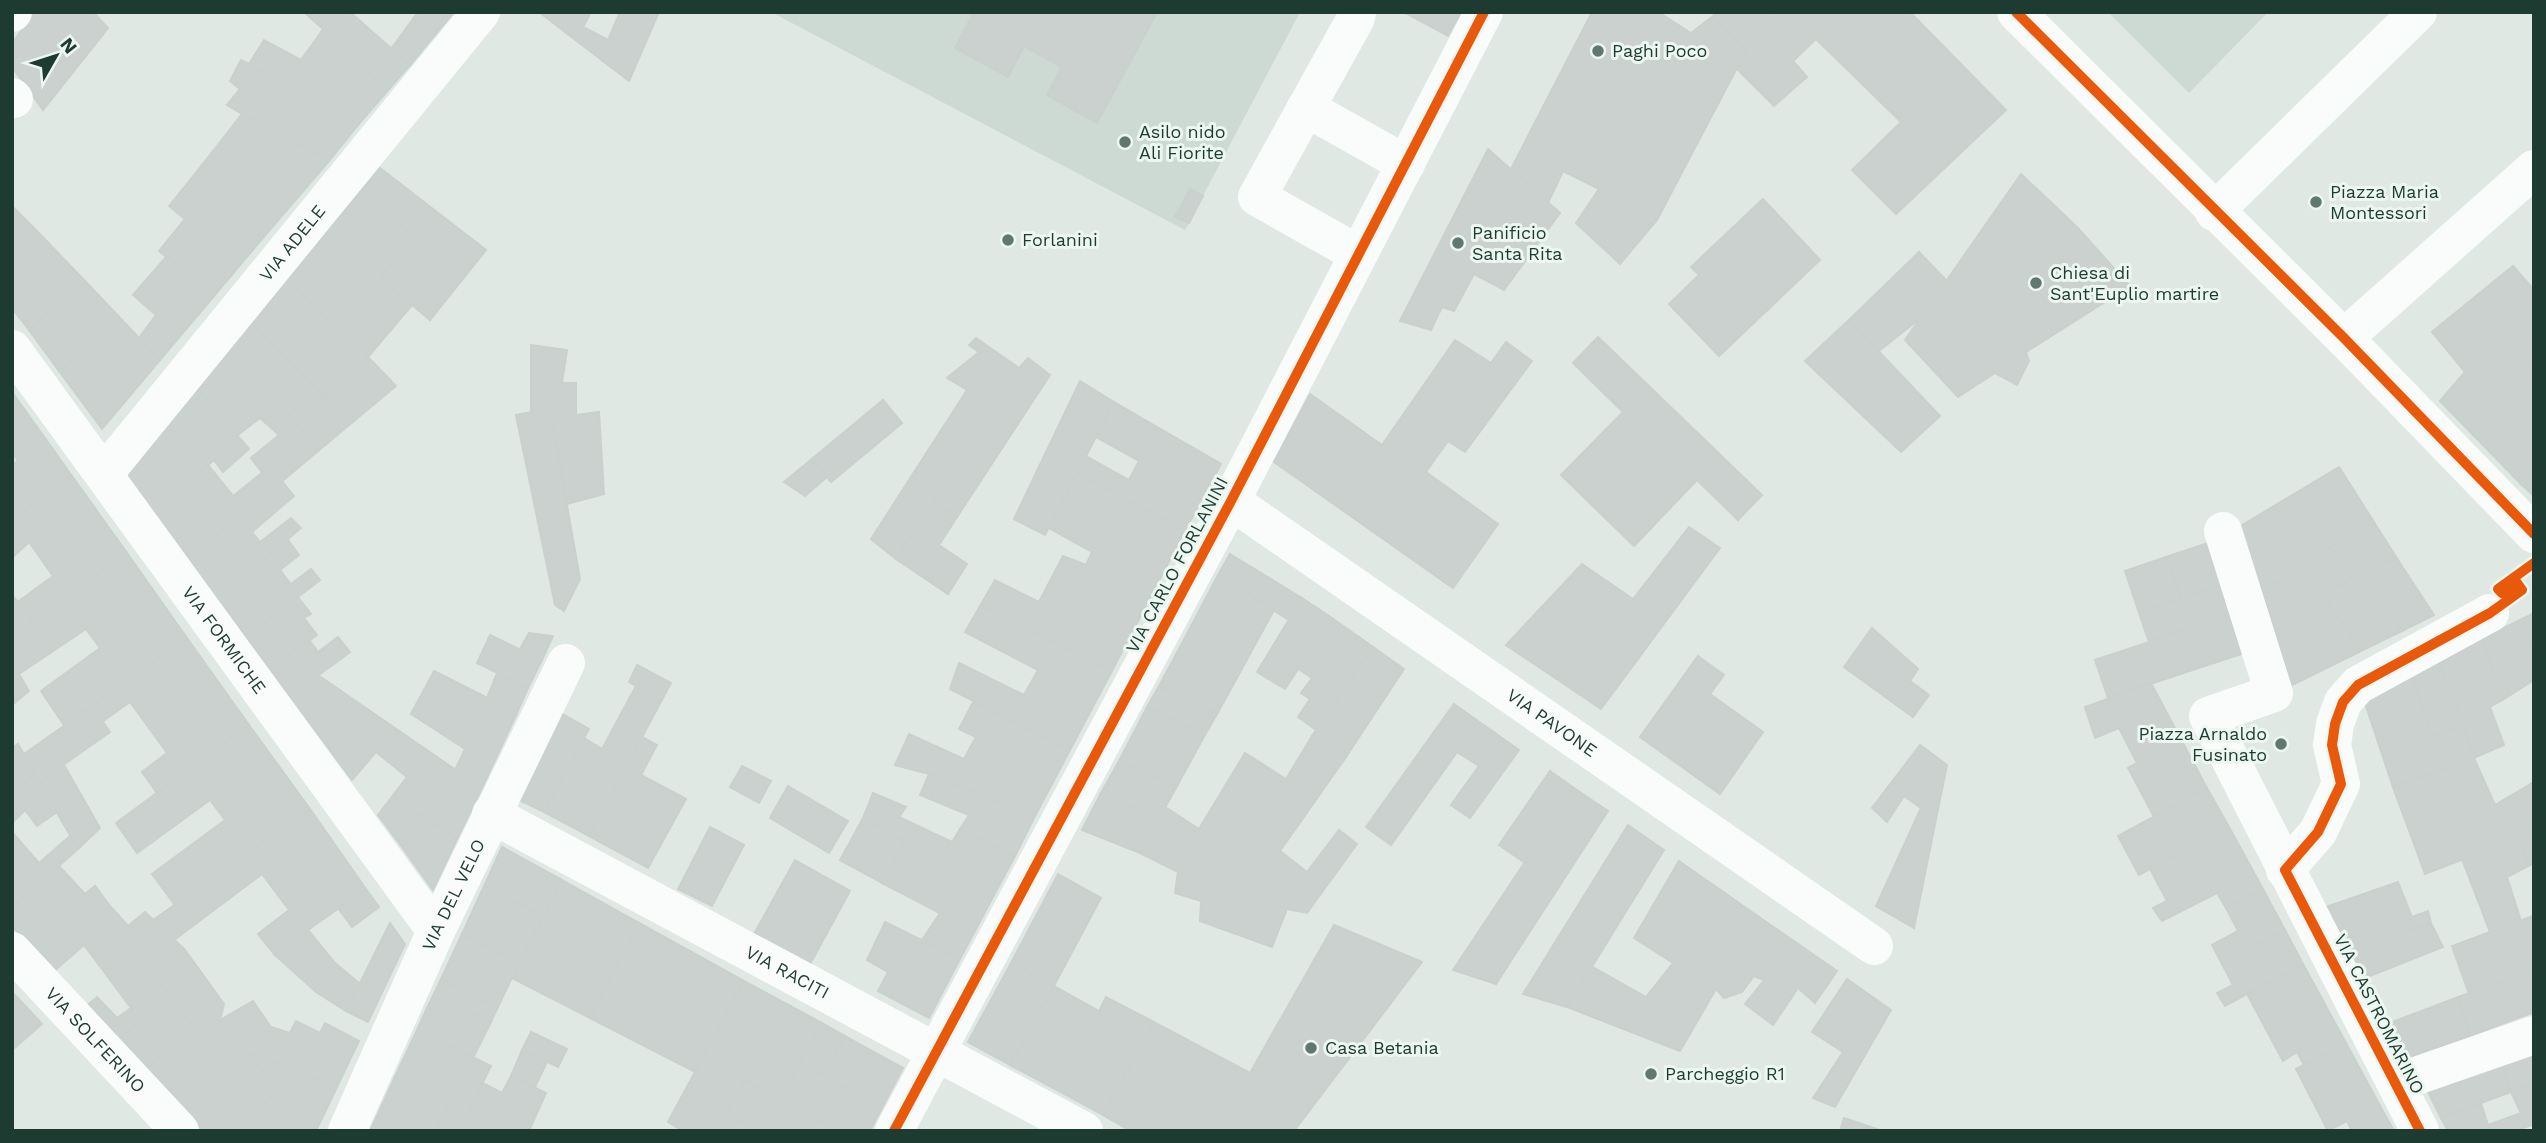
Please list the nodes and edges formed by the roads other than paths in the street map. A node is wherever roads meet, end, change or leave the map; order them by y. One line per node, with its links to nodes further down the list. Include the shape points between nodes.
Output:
1 (481, 12): 13 (street, VIA ADELE)
2 (1484, 12): 7 (street, VIA CARLO FORLANINI)
3 (2016, 12): 9 (street)
4 (2418, 12): 9 (street)
5 (1357, 15): 6 (street)
6 (1306, 108): 7 (street); 10 (street, via 1257,197)
7 (1406, 164): 10 (street, VIA CARLO FORLANINI)
8 (2534, 169): 11 (street)
9 (2214, 212): 11 (street)
10 (1359, 254): 14 (street, VIA CARLO FORLANINI)
11 (2344, 338): 16 (street)
12 (12, 349): 13 (street, VIA FORMICHE)
13 (104, 474): 21 (street, VIA FORMICHE)
14 (1231, 500): 22 (street, VIA PAVONE); 25 (street, VIA CARLO FORLANINI)
15 (2223, 531): 20 (street, VIA CASTROMARINO, via 2274,693 2208,716)
16 (2534, 534)
17 (2490, 613): 20 (street, via 2358,685 2343,702 2332,745 2341,784 2318,832)
18 (566, 663): 19 (street, VIA DEL VELO)
19 (492, 814): 21 (street, VIA DEL VELO); 25 (street, VIA RACITI)
20 (2285, 870): 26 (street, VIA CASTROMARINO)
21 (436, 932): 28 (street, VIA DEL VELO)
22 (1874, 946)
23 (12, 951): 27 (street, VIA SOLFERINO)
24 (2534, 1035): 26 (street)
25 (937, 1052): 29 (street, VIA CARLO FORLANINI); 30 (street, VIA RACITI)
26 (2396, 1083): 31 (street, VIA CASTROMARINO)
27 (180, 1131)
28 (348, 1131)
29 (894, 1131)
30 (1084, 1131)
31 (2420, 1131)

